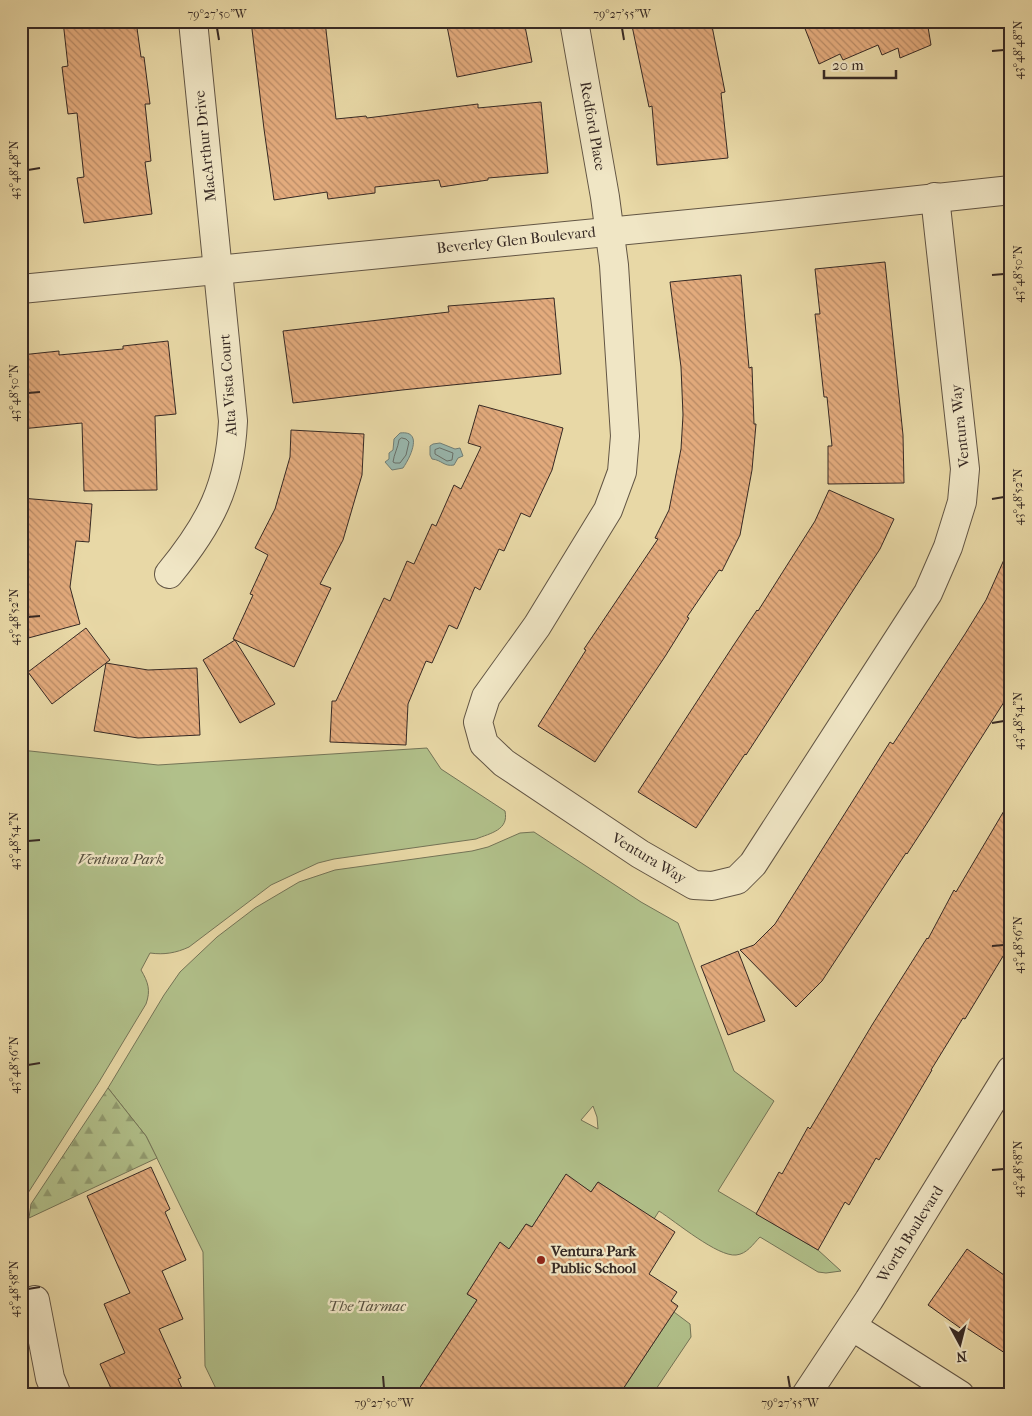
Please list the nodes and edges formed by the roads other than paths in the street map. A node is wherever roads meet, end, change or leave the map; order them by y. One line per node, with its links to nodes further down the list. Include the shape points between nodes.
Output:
1 (193, 21): 6 (street, MacArthur Drive)
2 (574, 21): 5 (street, Redford Place)
3 (1011, 190): 4 (street, Beverley Glen Boulevard)
4 (935, 197): 5 (street, Beverley Glen Boulevard); 5 (street, Ventura Way, via 966,469 962,502 948,547 928,593 753,864 737,880 712,886 694,885 640,854 504,763 484,744 478,722 486,696 537,626 608,510 622,472 625,436)
5 (609, 231): 6 (street, Beverley Glen Boulevard)
6 (218, 270): 7 (street, Beverley Glen Boulevard); 8 (street, Alta Vista Court, via 232,397 232,443 228,469 211,511 188,551)
7 (21, 289)
8 (169, 574)
9 (1011, 1070): 11 (street, Worth Boulevard)
10 (35, 1300): 12 (street, via 50,1378)
11 (853, 1327): 13 (street, Worth Boulevard); 14 (street)
12 (57, 1395)
13 (806, 1395)
14 (960, 1395)

